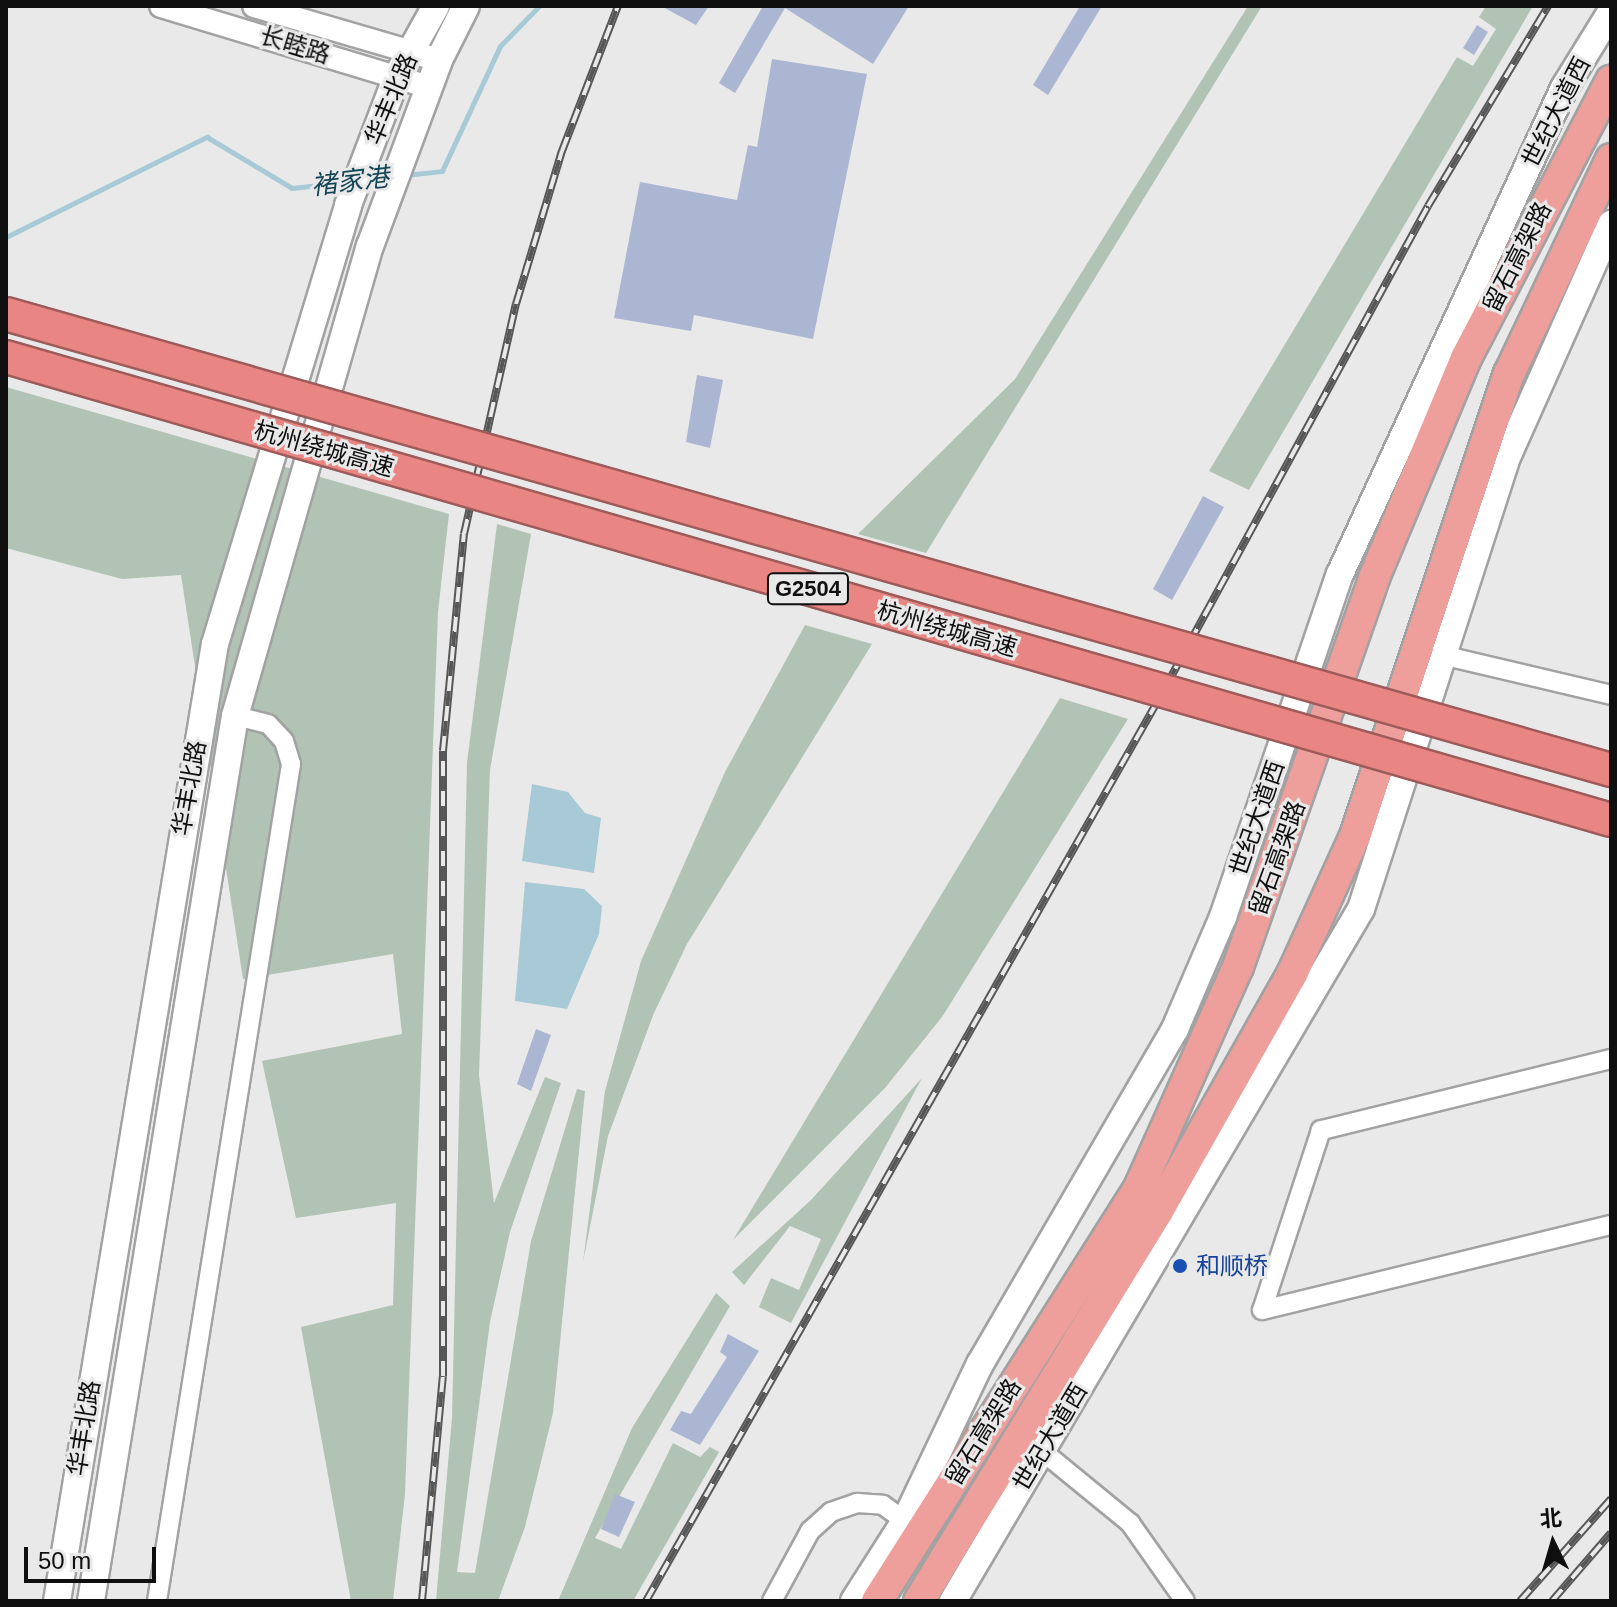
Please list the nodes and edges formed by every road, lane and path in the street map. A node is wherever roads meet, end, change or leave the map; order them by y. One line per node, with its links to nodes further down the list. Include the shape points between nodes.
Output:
1 (161, 6): 9 (street, 长睦路)
2 (254, 6): 6 (street, 长睦路)
3 (436, 6): 6 (main road, 华丰北路)
4 (466, 6): 7 (main road, 华丰北路)
5 (1611, 12): 25 (main road, 世纪大道西, via 1564,88 1340,574 1223,917 1175,1029 980,1364)
6 (409, 51): 7 (street, 长睦路); 9 (main road, 华丰北路)
7 (439, 60): 10 (main road, 华丰北路)
8 (1611, 74): 11 (highway, 留石高架路)
9 (397, 76): 10 (street, 长睦路); 26 (main road, 华丰北路, via 348,205 215,644)
10 (429, 87): 18 (main road, 华丰北路, via 333,359)
11 (1603, 93): 22 (highway, 留石高架路, via 1466,358 1374,578 1283,846)
12 (1611, 159): 32 (highway, 留石高架路, via 1509,374 1355,836 1293,972 1158,1211)
13 (1611, 224): 16 (main road, 世纪大道西, via 1508,455)
14 (6, 314): 19 (highway, 杭州绕城高速 / G2504, bridge)
15 (6, 357): 20 (highway, 杭州绕城高速 / G2504, bridge)
16 (1442, 655): 17 (street); 24 (main road, 世纪大道西, via 1361,909)
17 (1611, 695)
18 (235, 716): 27 (main road, 华丰北路); 28 (street, via 268,724 284,741 291,764)
19 (1611, 770)
20 (1611, 820)
21 (1611, 1059): 23 (street, via 1321,1130 1262,1310)
22 (1198, 1065): 25 (highway); 31 (highway, 留石高架路, via 1139,1188)
23 (1611, 1225)
24 (1042, 1451): 33 (main road, 世纪大道西); 34 (street, via 1130,1523)
25 (905, 1521): 29 (street, via 883,1505 857,1503 831,1512 810,1531); 30 (main road, 世纪大道西)
26 (57, 1601)
27 (91, 1601)
28 (157, 1601)
29 (772, 1601)
30 (854, 1601)
31 (877, 1601)
32 (919, 1601)
33 (953, 1601)
34 (1185, 1601)

